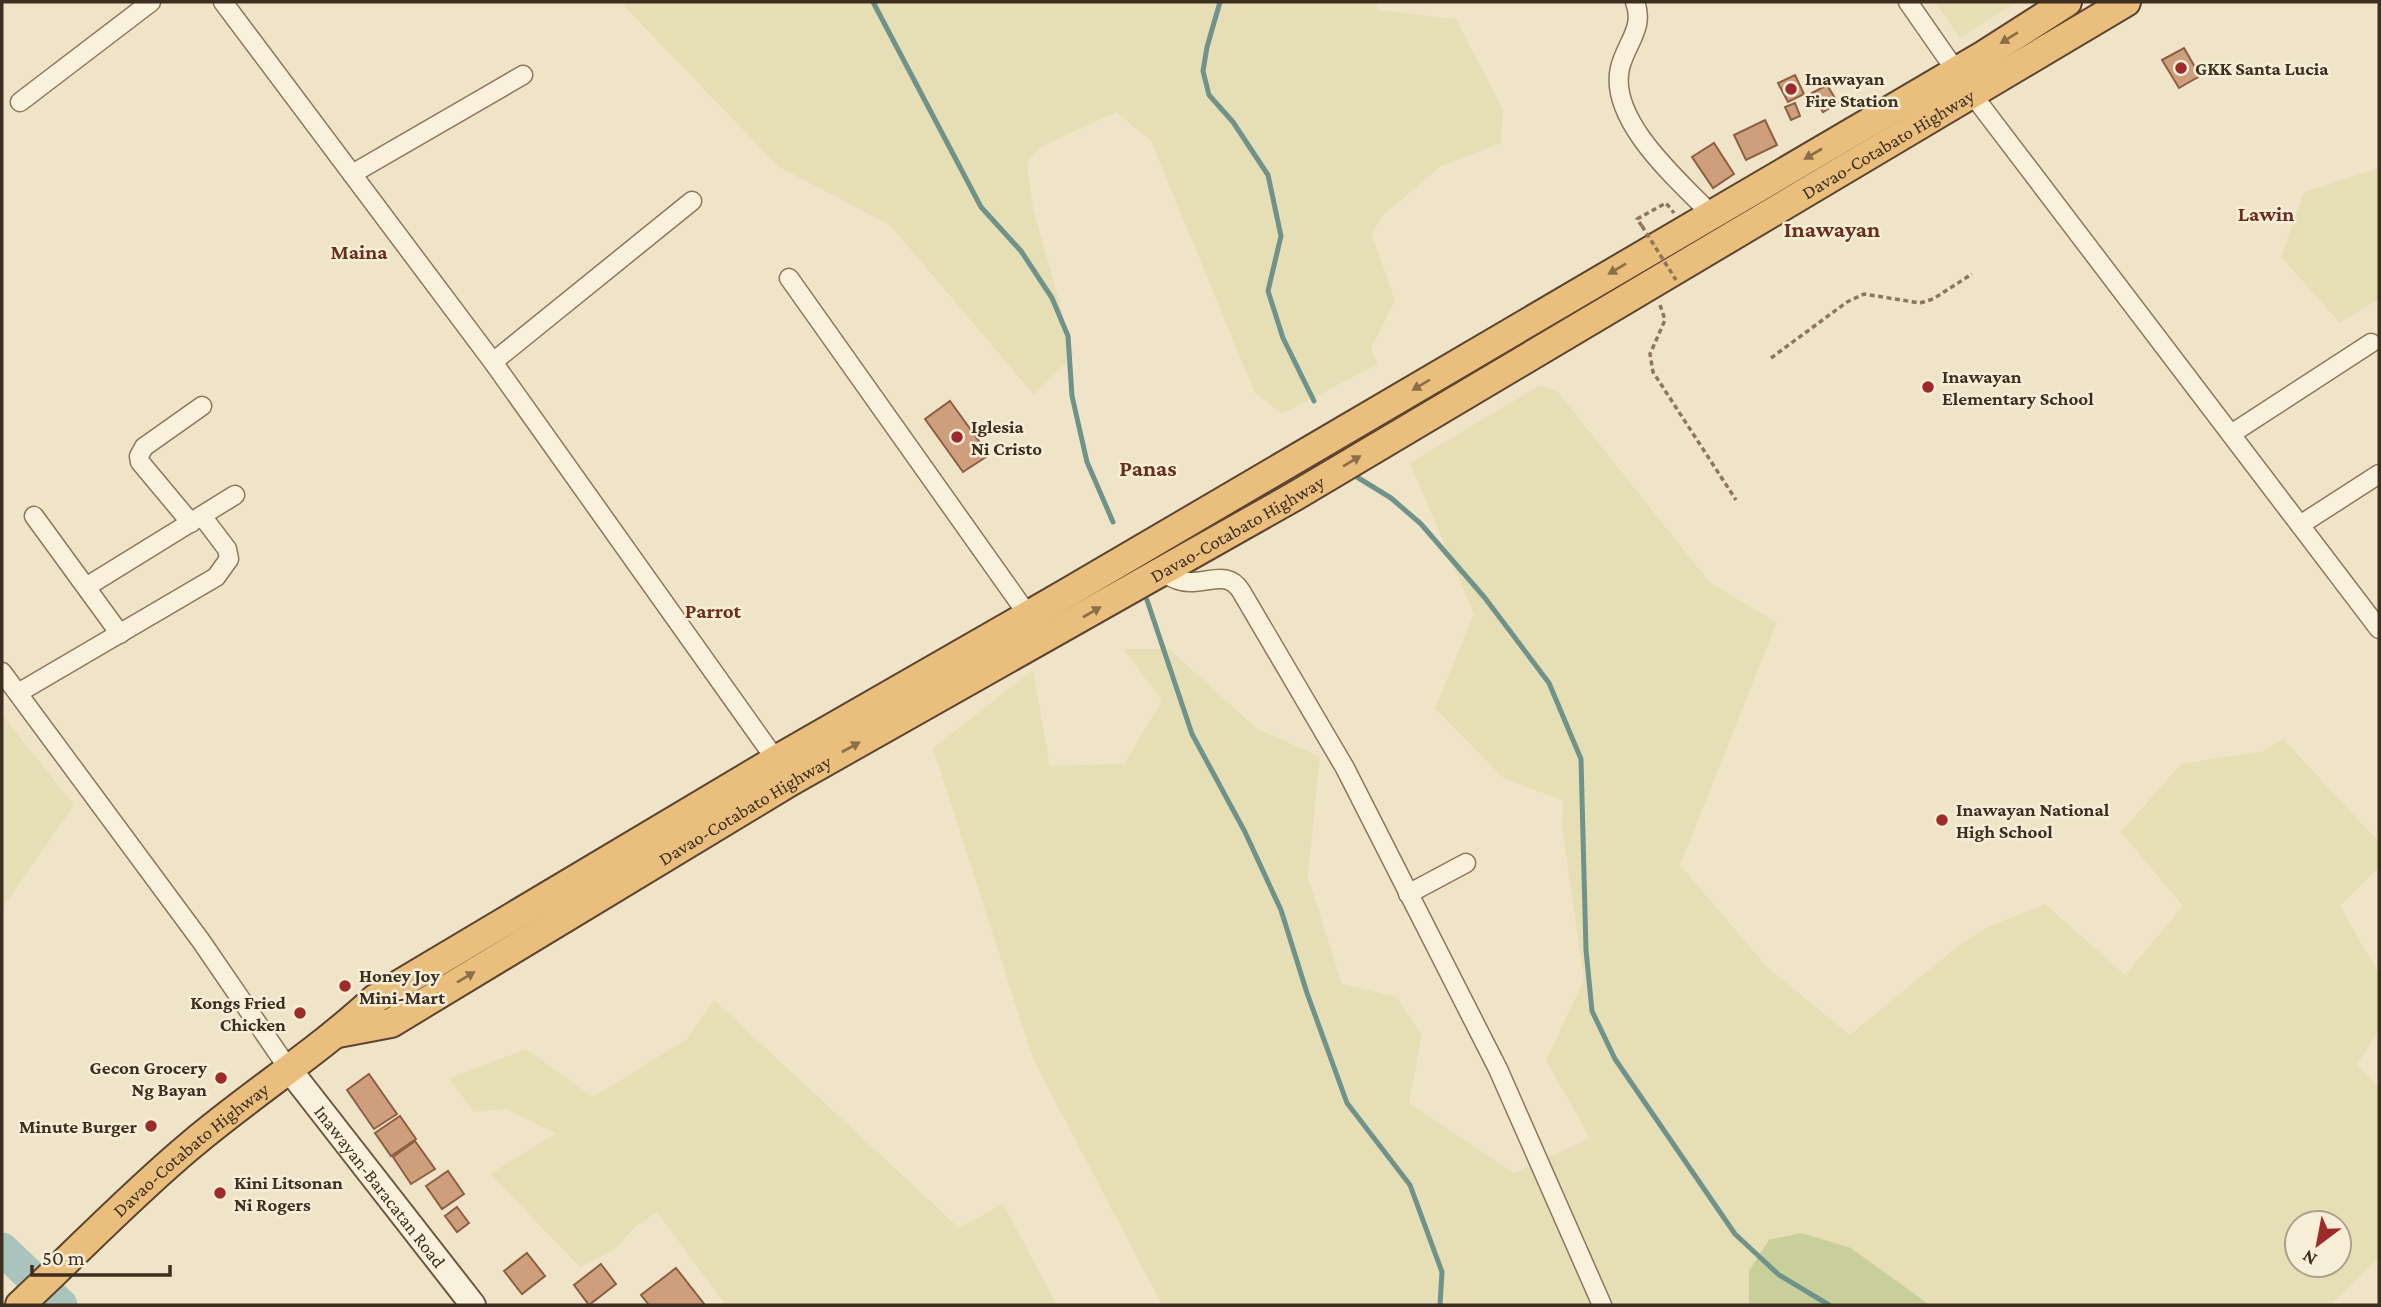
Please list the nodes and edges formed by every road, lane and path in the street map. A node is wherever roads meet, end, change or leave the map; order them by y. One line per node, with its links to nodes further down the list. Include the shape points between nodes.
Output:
1 (151, 2): 10 (street)
2 (223, 2): 11 (street)
3 (1635, 2): 14 (street, via 1639,24 1619,71 1627,114 1668,169)
4 (1908, 2): 7 (street)
5 (2067, 2): 7 (highway, Davao-Cotabato Highway, one-way to 7)
6 (2126, 2): 9 (highway, Davao-Cotabato Highway)
7 (1956, 71): 9 (street); 14 (highway, Davao-Cotabato Highway, one-way to 14)
8 (523, 75): 11 (street)
9 (1972, 94): 17 (highway, Davao-Cotabato Highway); 22 (street)
10 (20, 102)
11 (352, 174): 20 (street)
12 (692, 201): 20 (street)
13 (1666, 203): 17 (path, bridge, via 1637,219)
14 (1711, 214): 31 (highway, Davao-Cotabato Highway, one-way to 31)
15 (1972, 274): 19 (path, via 1920,303 1864,294)
16 (789, 278): 31 (street)
17 (1663, 283): 25 (path, via 1665,320 1650,354 1653,372); 29 (highway, Davao-Cotabato Highway, one-way to 17)
18 (2371, 343): 22 (street)
19 (1771, 358)
20 (493, 362): 37 (street)
21 (202, 406): 27 (street, via 144,447 139,456 144,467)
22 (2231, 435): 28 (street)
23 (2379, 474): 28 (street)
24 (234, 495): 27 (street)
25 (1736, 500)
26 (34, 516): 30 (street)
27 (197, 520): 30 (street); 33 (street, via 227,549 225,568 203,586)
28 (2300, 525): 32 (street)
29 (1162, 572): 34 (highway, Davao-Cotabato Highway, one-way to 29); 39 (street, via 1181,582 1228,578 1235,582 1321,725)
30 (86, 587): 33 (street)
31 (1028, 616): 34 (street); 37 (highway, Davao-Cotabato Highway)
32 (2379, 629)
33 (120, 634): 36 (street)
34 (1045, 640): 37 (highway, Davao-Cotabato Highway, one-way to 34)
35 (2, 672): 36 (street)
36 (18, 692): 40 (street)
37 (783, 770): 40 (highway, Davao-Cotabato Highway, via 391,1023 338,1033)
38 (1466, 863): 39 (street)
39 (1408, 894): 43 (street, via 1498,1069)
40 (288, 1068): 41 (highway, Davao-Cotabato Highway, via 188,1147); 42 (main road, Inawayan-Baracatan Road)
41 (20, 1305)
42 (473, 1305)
43 (1601, 1305)

